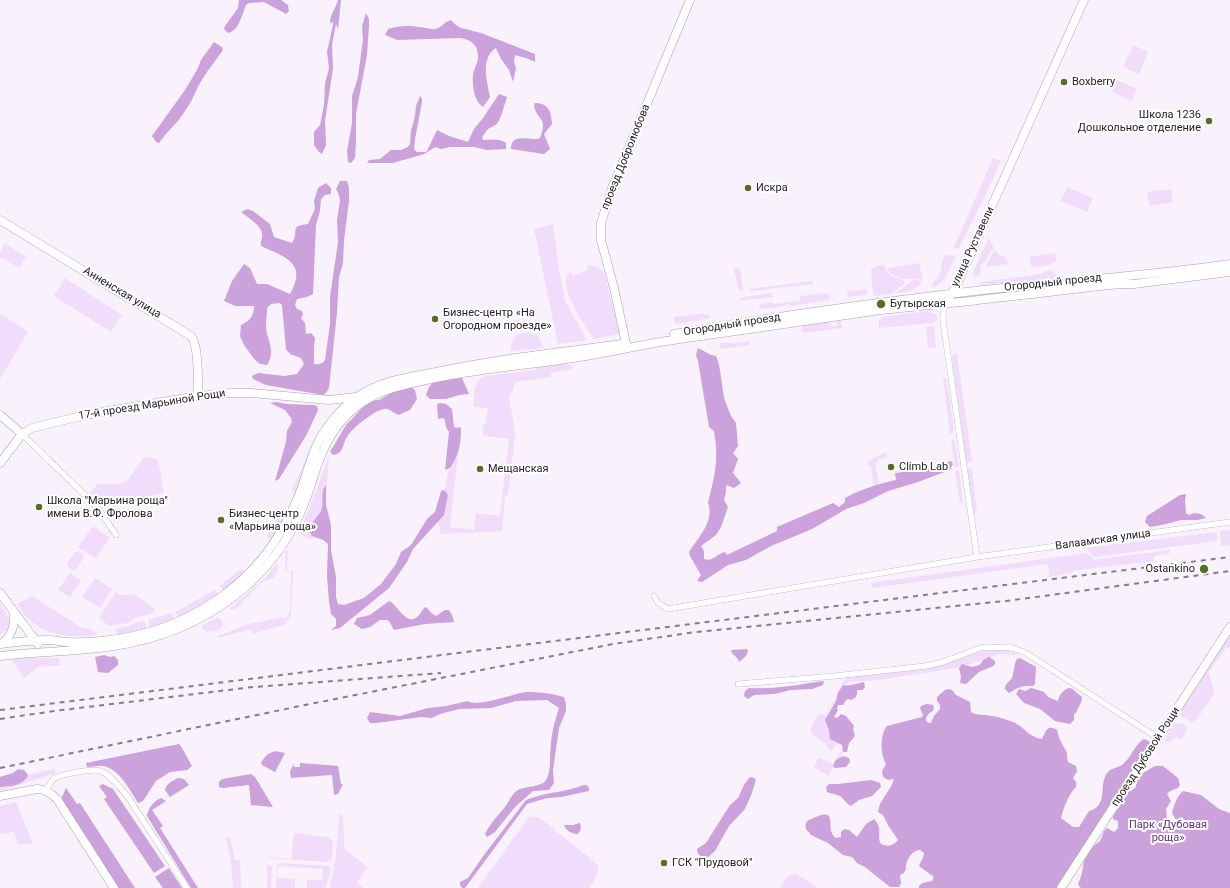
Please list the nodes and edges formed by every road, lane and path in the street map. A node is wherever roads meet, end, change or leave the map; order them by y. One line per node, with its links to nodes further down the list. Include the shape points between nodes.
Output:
1 (690, 0): 8 (main road, проезд Добролюбова, via 612,188 601,223 601,240)
2 (1084, 0): 6 (main road, улица Руставели)
3 (0, 220): 10 (main road, Анненская улица, via 194,338)
4 (1230, 264): 6 (main road, Огородный проезд)
5 (1230, 272): 7 (main road, Огородный проезд)
6 (950, 295): 7 (main road, улица Руставели); 8 (main road, Огородный проезд, via 846,307 709,328)
7 (945, 304): 8 (main road, Огородный проезд, via 881,310); 20 (street, улица Руставели, via 943,322)
8 (627, 346): 9 (main road, Огородный проезд, via 571,358 441,376); 11 (main road, Огородный проезд, via 467,365 392,381)
9 (380, 392): 11 (main road, 17-й проезд Марьиной Рощи); 14 (main road, Огородный проезд)
10 (198, 396): 12 (main road, 17-й проезд Марьиной Рощи, via 252,393); 15 (main road, 17-й проезд Марьиной Рощи, via 85,415 32,428)
11 (358, 397): 12 (main road, 17-й проезд Марьиной Рощи); 14 (main road, Огородный проезд)
12 (331, 400): 14 (main road, via 339,406)
13 (0, 414): 15 (main road)
14 (340, 415): 17 (main road, Огородный проезд)
15 (22, 434): 16 (main road); 19 (street, via 98,508)
16 (0, 463)
17 (302, 499): 26 (main road, via 280,535 254,569 224,596 202,611 164,627 114,640 77,643); 30 (main road, via 293,529 274,557 260,574 219,608 181,628 136,642 100,648)
18 (1230, 522): 20 (street, Валаамская улица)
19 (116, 535)
20 (977, 557): 22 (street, Валаамская улица, via 668,609 658,603)
21 (0, 593): 23 (main road)
22 (654, 596)
23 (14, 612): 24 (main road); 29 (main road, via 12,632)
24 (24, 625): 26 (main road); 27 (main road); 28 (main road)
25 (1230, 627): 34 (main road, проезд Дубовой Рощи)
26 (50, 640): 27 (main road)
27 (35, 641): 28 (main road); 30 (main road)
28 (25, 642): 29 (main road); 31 (main road, via 20,650)
29 (1, 644)
30 (50, 651): 31 (main road)
31 (13, 654): 32 (main road)
32 (0, 656)
33 (738, 684): 34 (street, via 926,666 980,648 1013,648 1032,657)
34 (1158, 738): 39 (main road, проезд Дубовой Рощи)
35 (46, 791): 36 (main road, via 37,789); 37 (main road, via 57,799); 38 (street, via 52,781 60,776 94,770 106,774 128,797)
36 (0, 796)
37 (114, 888)
38 (187, 888)
39 (1061, 888)

